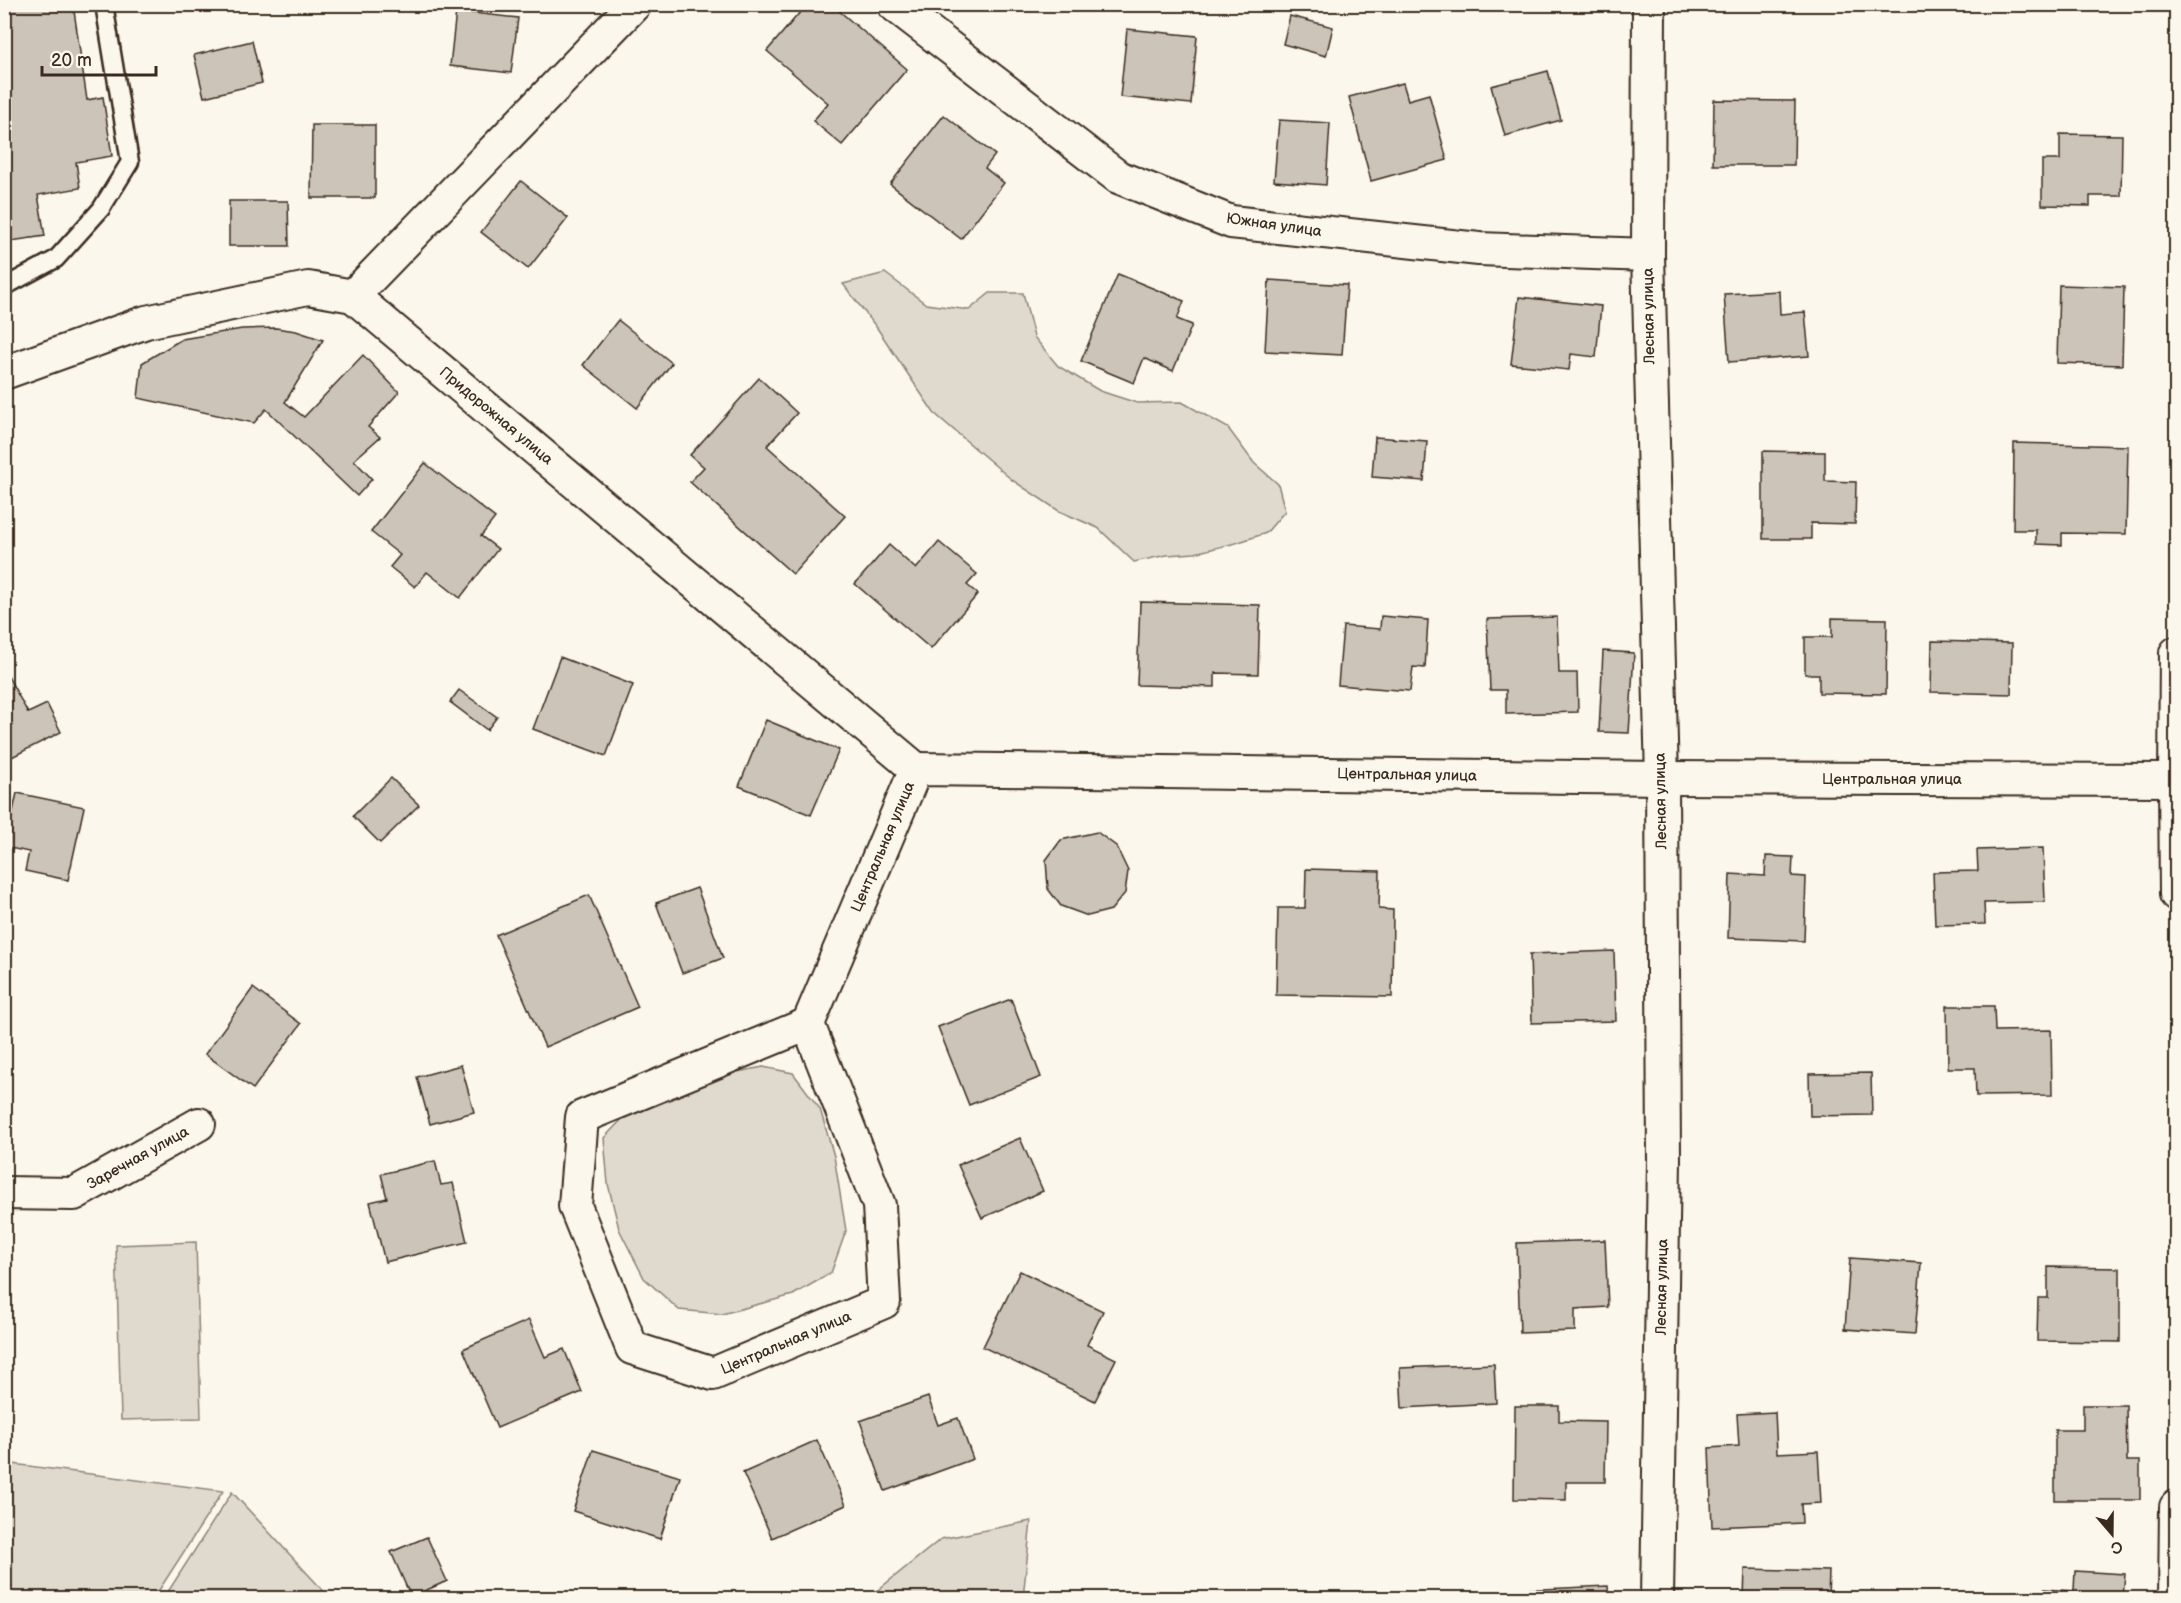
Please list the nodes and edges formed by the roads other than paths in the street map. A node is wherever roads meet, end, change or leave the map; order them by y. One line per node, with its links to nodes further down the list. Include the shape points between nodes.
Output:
1 (104, 4): 6 (lane, via 130,162 101,209 56,259)
2 (634, 4): 7 (street)
3 (893, 4): 5 (street, Южная улица, via 1118,177 1231,222 1479,249)
4 (1649, 4): 5 (street, Лесная улица)
5 (1648, 255): 11 (street, Лесная улица)
6 (4, 287)
7 (353, 296): 8 (street, Придорожная улица, via 308,288 146,322); 10 (street, Придорожная улица)
8 (4, 373)
9 (2176, 653): 12 (street)
10 (916, 769): 11 (street, Центральная улица); 14 (street, Центральная улица)
11 (1662, 778): 12 (street, Центральная улица); 18 (street, Лесная улица, via 1664,1160)
12 (2176, 780): 13 (street)
13 (2176, 894)
14 (808, 1024): 14 (street, Центральная улица, via 879,1205 884,1302 713,1374 632,1348 575,1206 582,1117)
15 (199, 1124): 16 (street, Заречная улица, via 74,1194)
16 (4, 1193)
17 (2176, 1507): 19 (street)
18 (1658, 1599)
19 (2175, 1599)

